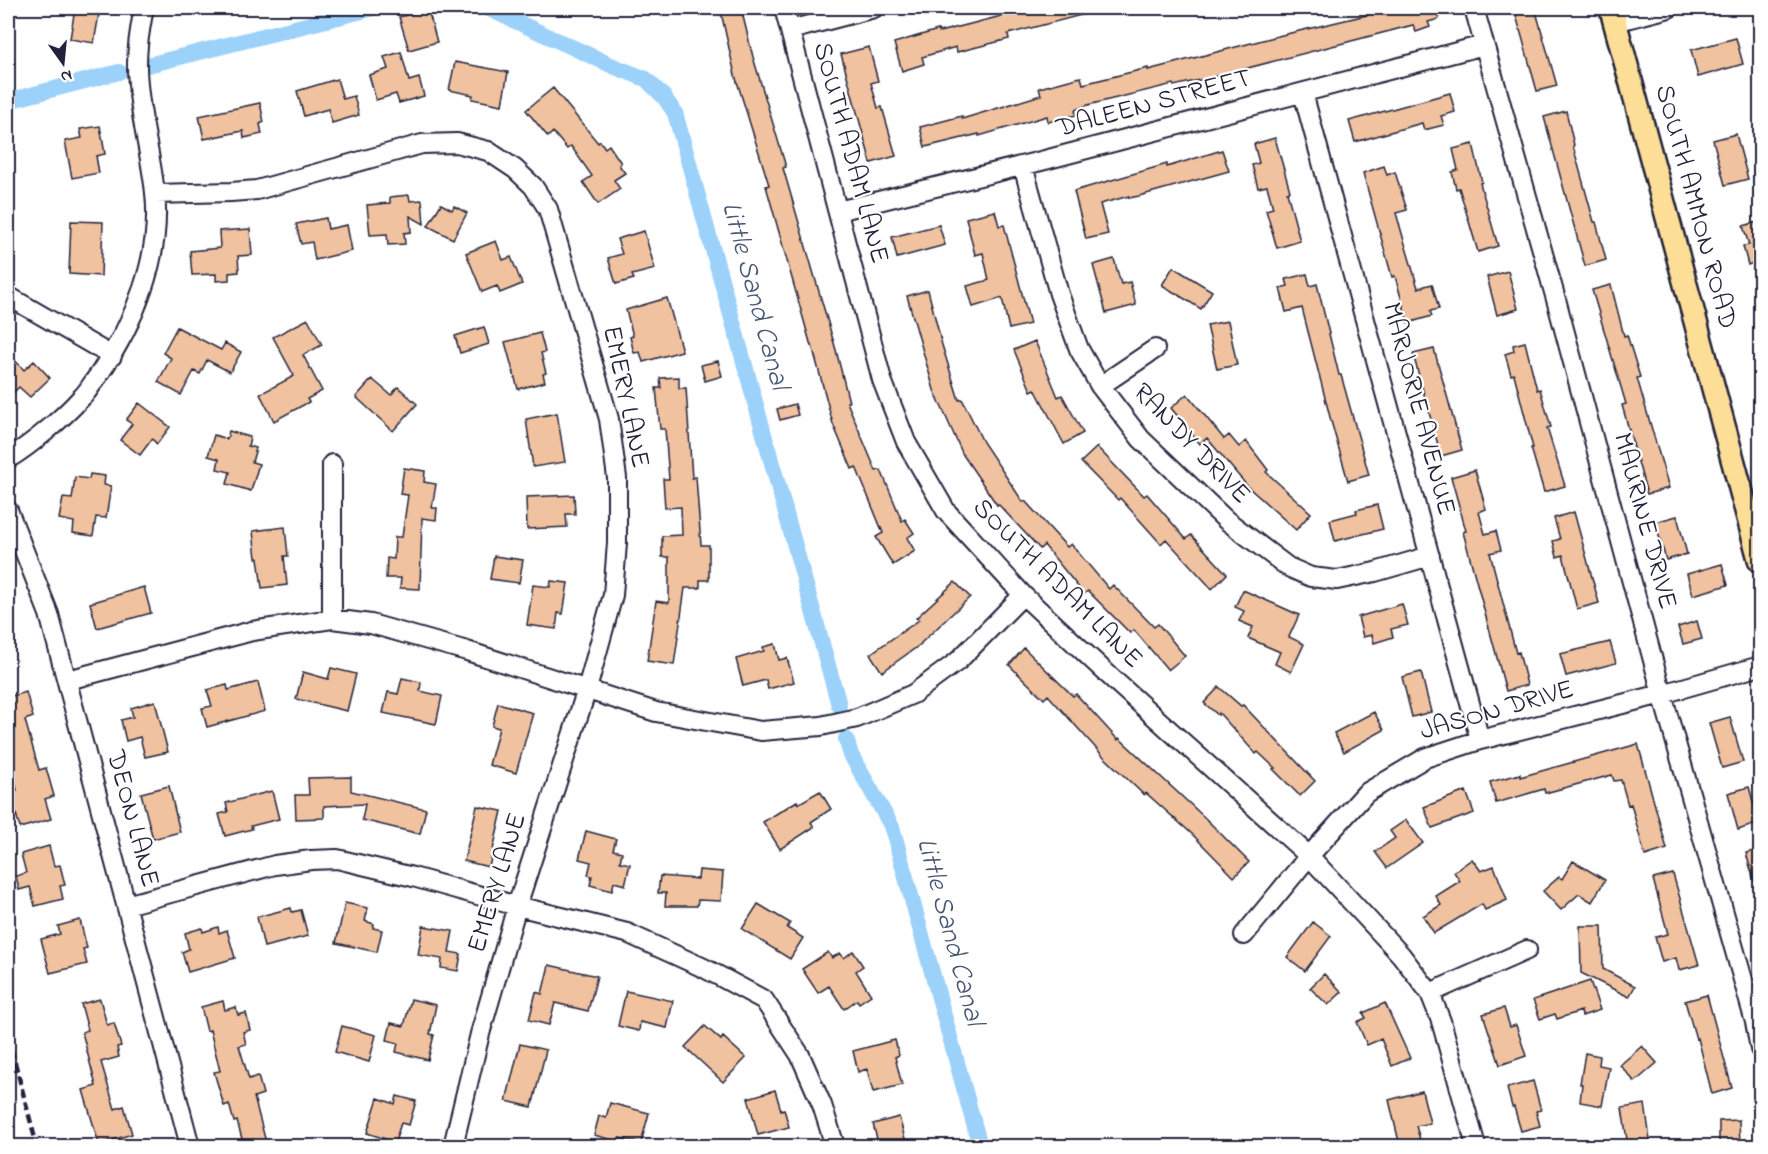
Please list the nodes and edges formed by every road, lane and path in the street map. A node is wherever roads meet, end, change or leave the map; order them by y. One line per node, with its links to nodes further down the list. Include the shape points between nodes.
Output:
1 (144, 8): 11 (street, via 137,42 137,83)
2 (784, 8): 7 (street, SOUTH ADAM LANE)
3 (874, 8): 7 (street)
4 (1474, 8): 8 (street, MAURINE DRIVE)
5 (1669, 8): 6 (street)
6 (1613, 15): 21 (main road, SOUTH AMMON ROAD)
7 (790, 30): 12 (street, SOUTH ADAM LANE)
8 (1484, 45): 9 (street, DALEEN STREET); 27 (street, MAURINE DRIVE)
9 (1303, 93): 10 (street, DALEEN STREET); 20 (street, MARJORIE AVENUE)
10 (1023, 166): 12 (street, DALEEN STREET); 16 (street, RANDY DRIVE, via 1078,349)
11 (155, 194): 15 (street, via 156,228 146,279); 26 (street, EMERY LANE, via 257,190 422,144 457,143 488,151 533,186 548,209 562,254 609,419 617,478 613,596)
12 (838, 211): 22 (street, SOUTH ADAM LANE, via 882,380 906,442 946,511)
13 (8, 297): 15 (street)
14 (1155, 349): 16 (street)
15 (112, 356): 17 (street, via 83,397)
16 (1100, 386): 20 (street, RANDY DRIVE, via 1141,439 1226,520 1288,567 1311,577 1337,580)
17 (8, 459)
18 (332, 464): 23 (street)
19 (8, 510): 25 (street, DEON LANE, via 49,614)
20 (1430, 556): 28 (street, MARJORIE AVENUE)
21 (1761, 561)
22 (1023, 595): 26 (street, via 958,661 913,694 857,718 821,726 761,731 656,712); 29 (street, SOUTH ADAM LANE)
23 (332, 619): 25 (street, via 252,631); 26 (street, via 371,624)
24 (1761, 666): 27 (street, JASON DRIVE)
25 (68, 680): 30 (street, DEON LANE)
26 (587, 689): 31 (street, EMERY LANE)
27 (1662, 694): 28 (street, JASON DRIVE); 35 (street, MAURINE DRIVE)
28 (1480, 740): 29 (street, JASON DRIVE, via 1425,758 1366,793)
29 (1309, 856): 32 (street, JASON DRIVE); 34 (street, SOUTH ADAM LANE, via 1401,955)
30 (126, 905): 31 (street, via 275,865 337,859); 36 (street, DEON LANE)
31 (517, 906): 37 (street, EMERY LANE); 38 (street, via 627,933 764,1000 800,1055)
32 (1244, 935)
33 (1527, 950): 34 (street)
34 (1430, 993): 39 (street, SOUTH ADAM LANE)
35 (1761, 1049)
36 (190, 1146)
37 (453, 1146)
38 (835, 1146)
39 (1476, 1146)

